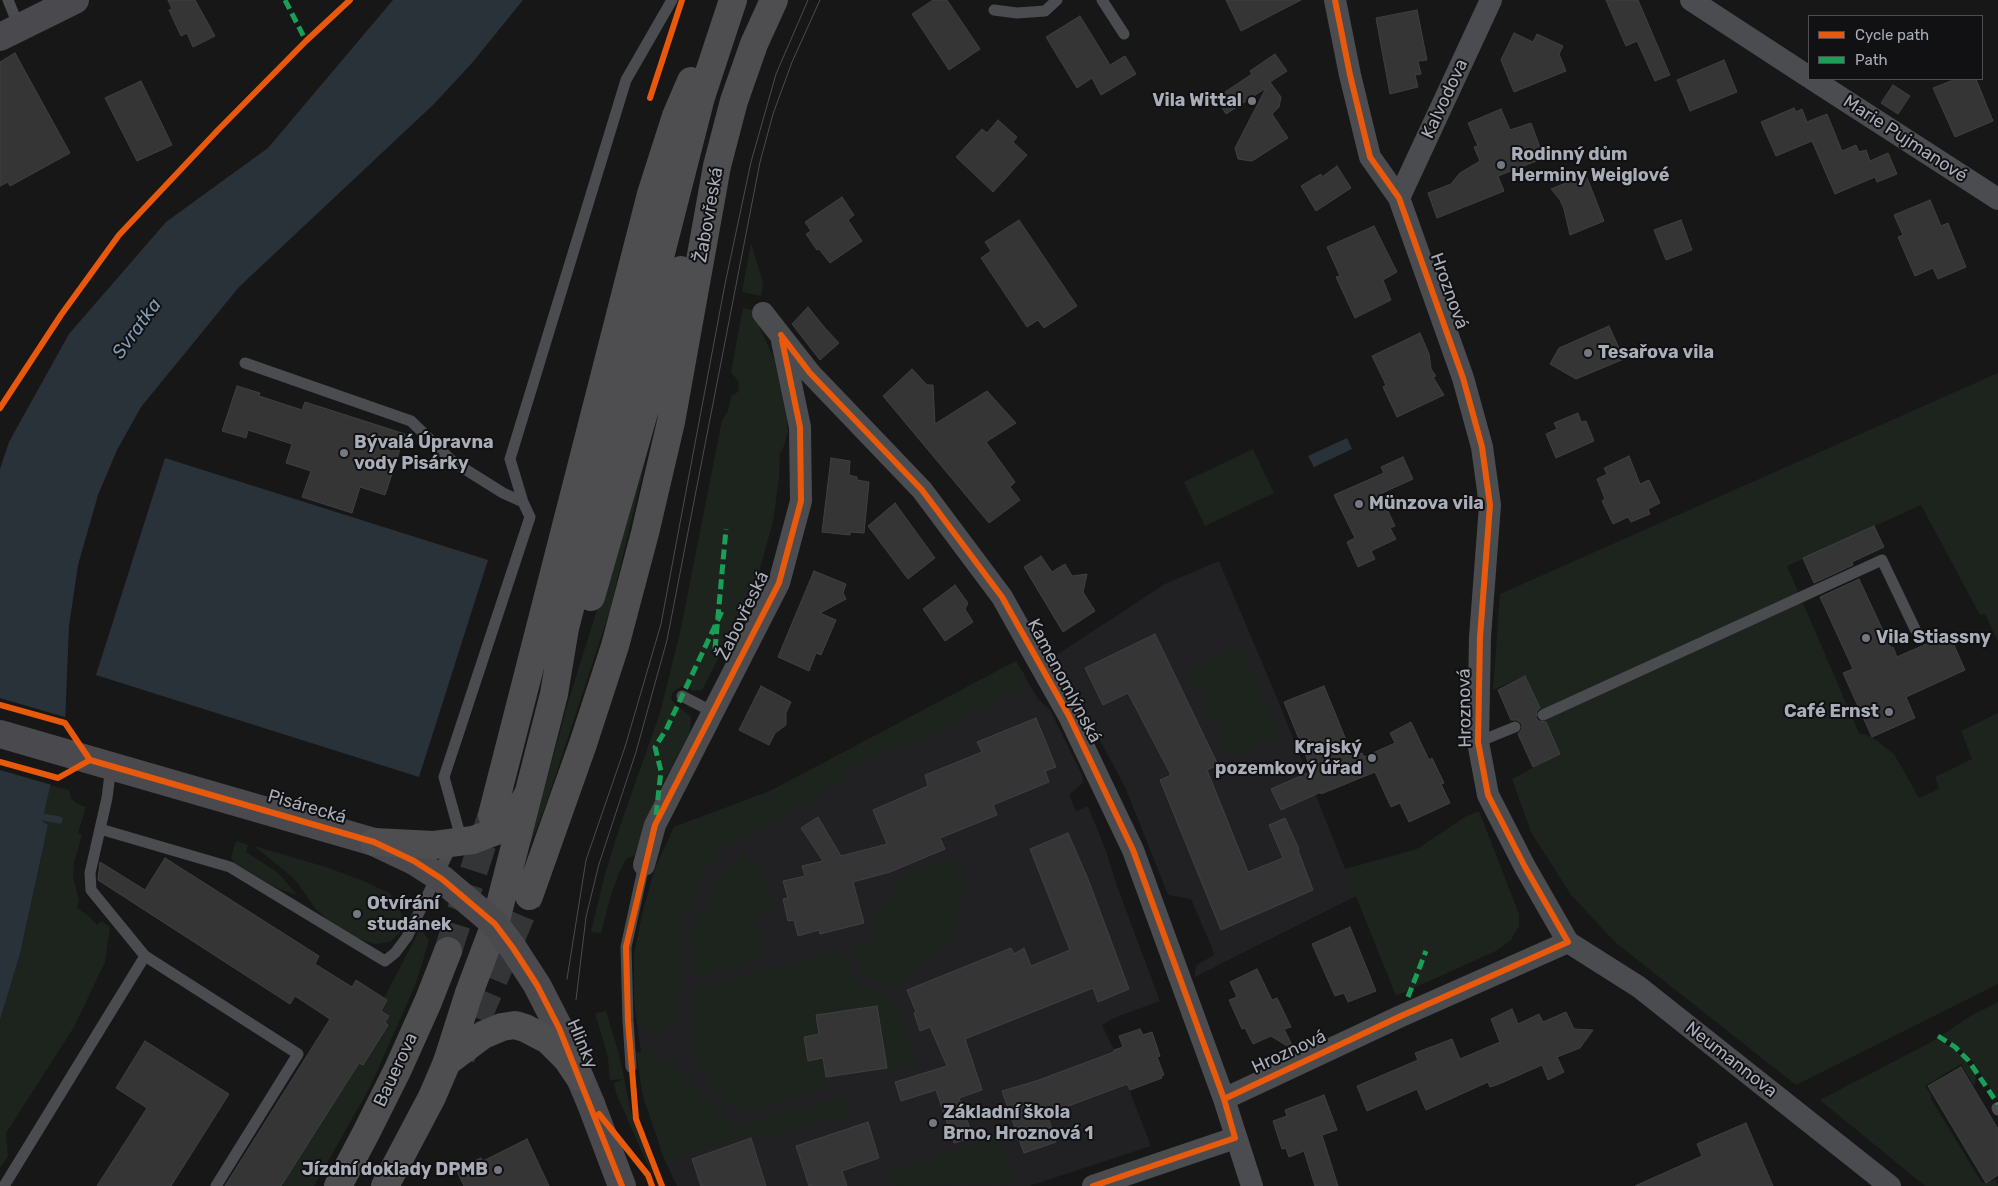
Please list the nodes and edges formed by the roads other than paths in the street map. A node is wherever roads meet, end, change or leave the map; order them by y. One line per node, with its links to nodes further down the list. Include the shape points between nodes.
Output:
1 (8, 0): 13 (lane)
2 (75, 0): 13 (street)
3 (672, 0): 23 (lane, via 626,80 510,459)
4 (728, 0): 34 (highway, via 676,116 651,194)
5 (733, 0): 25 (highway, via 701,97 565,628)
6 (774, 0): 17 (highway, Žabovřeská, via 736,93)
7 (1057, 0): 12 (lane, via 1045,10 1017,13)
8 (1102, 0): 14 (lane)
9 (1335, 0): 18 (street, Hroznová, via 1370,157)
10 (1491, 0): 18 (street, Kalvodova)
11 (1691, 0): 15 (street, Marie Pujmanové)
12 (994, 10)
13 (10, 32)
14 (1124, 34)
15 (1808, 76)
16 (1814, 80): 19 (street, Marie Pujmanové)
17 (717, 166): 25 (highway, via 696,205 662,350 624,485 581,632); 38 (highway, Žabovřeská, via 671,422 645,533 615,646)
18 (1398, 198): 31 (street, Hroznová, via 1440,308 1482,447 1490,505 1480,637)
19 (1998, 199)
20 (763, 313): 21 (street, Žabovřeská)
21 (781, 335): 27 (street, Žabovřeská, via 800,427 801,501 779,583); 46 (street, Kamenomlýnská, via 810,373 922,490 1002,597 1069,716 1132,850)
22 (245, 364): 23 (lane, via 411,421 452,461)
23 (523, 502): 35 (lane, via 530,517 444,777 459,830 407,937 385,961 230,867)
24 (1914, 629): 28 (lane, via 1882,560)
25 (554, 694): 33 (highway)
26 (682, 696): 27 (lane)
27 (713, 712): 37 (street, Žabovřeská, via 655,825)
28 (1543, 715)
29 (1515, 727): 31 (lane)
30 (0, 734): 32 (street, Pisárecká)
31 (1478, 742): 40 (street, Hroznová, via 1488,795 1524,868)
32 (111, 766): 35 (lane); 36 (street, Pisárecká)
33 (527, 796): 36 (highway, bridge, via 505,824 473,840 434,845); 39 (highway, bridge)
34 (492, 816)
35 (100, 829): 42 (lane, via 90,873 90,890)
36 (374, 842): 39 (street, Pisárecká, bridge, via 442,879)
37 (644, 865): 44 (lane, via 626,947)
38 (529, 896)
39 (495, 924): 43 (highway); 45 (street, Hlinky, bridge, via 537,985 560,1028)
40 (1568, 942): 46 (street, Hroznová); 55 (street, Neumannova, via 1639,987)
41 (448, 950): 50 (highway, Bauerova, via 398,1069)
42 (144, 956): 48 (lane); 49 (lane, via 298,1054)
43 (447, 1062): 45 (highway, bridge, via 483,1035 497,1028 515,1025 548,1040); 51 (highway)
44 (631, 1066)
45 (580, 1077): 52 (street, Hlinky, bridge)
46 (1224, 1099): 47 (street)
47 (1235, 1138): 53 (street); 54 (street)
48 (4, 1186)
49 (216, 1186)
50 (338, 1186)
51 (385, 1186)
52 (622, 1186)
53 (1093, 1186)
54 (1252, 1186)
55 (1890, 1186)

